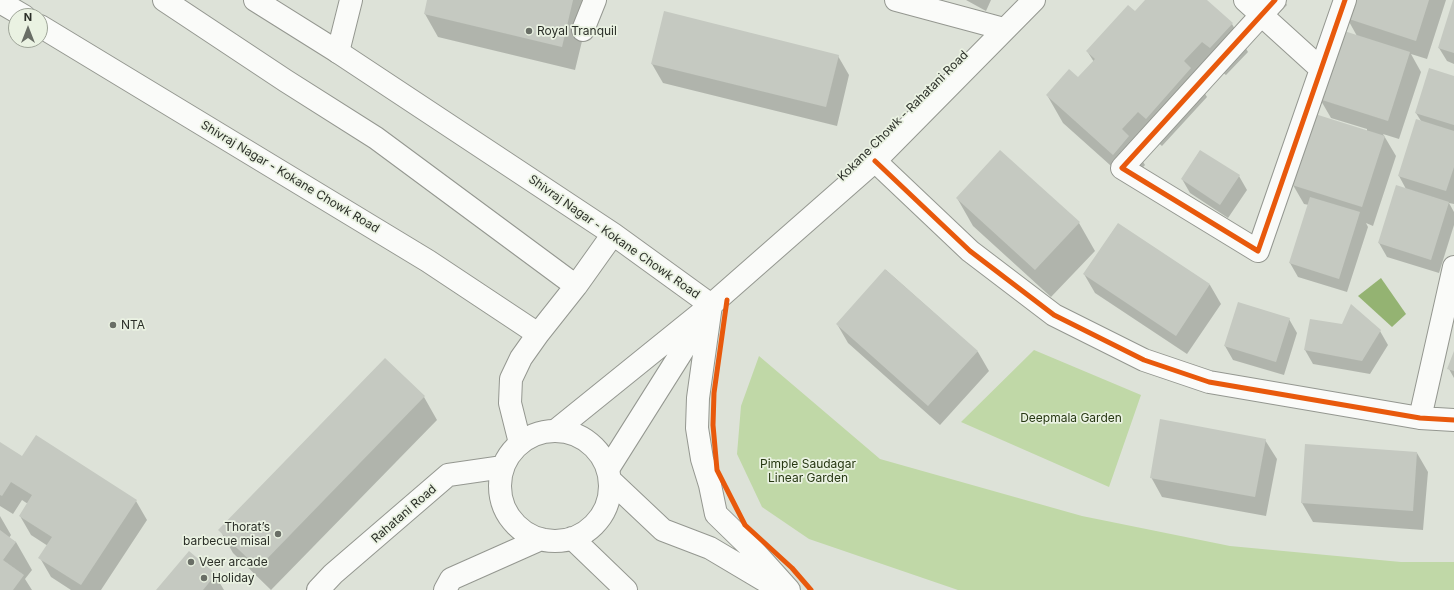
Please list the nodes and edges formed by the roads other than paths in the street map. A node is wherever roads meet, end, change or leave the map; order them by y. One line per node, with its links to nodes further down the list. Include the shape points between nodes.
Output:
1 (164, 0): 20 (street, via 376,138)
2 (255, 0): 15 (street, Shivraj Nagar - Kokane Chowk Road)
3 (351, 0): 15 (street)
4 (595, 0): 12 (street)
5 (896, 0): 13 (street)
6 (1034, 0): 13 (street, Kokane Chowk - Rahatani Road)
7 (1245, 0): 11 (street)
8 (1345, 0): 16 (street)
9 (0, 2): 10 (street)
10 (10, 8)
11 (1268, 8): 16 (street); 16 (street, via 1122,168 1258,251)
12 (583, 30)
13 (1004, 30): 17 (street, Kokane Chowk - Rahatani Road)
14 (48, 31): 22 (street, Shivraj Nagar - Kokane Chowk Road, via 428,261)
15 (338, 52): 18 (street, Shivraj Nagar - Kokane Chowk Road)
16 (1321, 69)
17 (875, 161): 21 (street, Kokane Chowk - Rahatani Road); 23 (street, via 970,251 1054,315 1144,360 1209,382)
18 (613, 234): 20 (street); 21 (street, Shivraj Nagar - Kokane Chowk Road)
19 (1454, 267): 23 (street)
20 (576, 286): 22 (street)
21 (711, 305): 25 (street); 28 (street); 35 (street, via 698,398 697,428 702,460 716,514)
22 (538, 334): 26 (street, via 521,358 511,379 510,404)
23 (1420, 418): 24 (street)
24 (1454, 420)
25 (555, 431): 26 (street, via 533,435); 28 (street, via 578,435 588,441 603,458)
26 (520, 443): 27 (street, via 510,453)
27 (503, 466): 30 (street, via 500,487 509,516 523,531); 31 (street, Rahatani Road, via 448,475)
28 (609, 475): 29 (street, via 610,491 604,512 590,528); 34 (street, via 663,530 710,548)
29 (572, 538): 30 (street, via 552,541); 33 (street)
30 (541, 539): 32 (street, via 451,579)
31 (318, 590)
32 (445, 590)
33 (626, 590)
34 (781, 590)
35 (789, 590)

